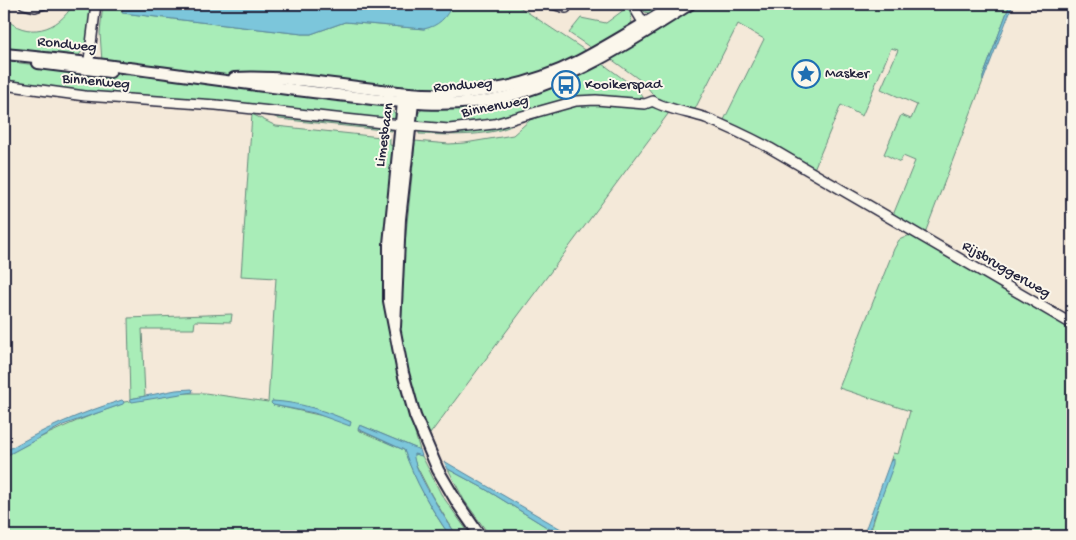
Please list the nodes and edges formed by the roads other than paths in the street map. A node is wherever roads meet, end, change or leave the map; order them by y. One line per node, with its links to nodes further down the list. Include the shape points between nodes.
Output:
1 (24, 4): 2 (street, via 35,7)
2 (44, 4)
3 (96, 4): 12 (street)
4 (552, 4): 8 (street)
5 (632, 4): 9 (street)
6 (677, 4): 9 (main road, Rondweg)
7 (690, 4): 9 (main road, Rondweg)
8 (566, 8)
9 (645, 27): 14 (main road, Rondweg, via 582,68 539,87 479,102 439,104)
10 (4, 54): 12 (main road, Rondweg)
11 (4, 59): 12 (main road, Rondweg)
12 (88, 66): 14 (main road, Rondweg)
13 (4, 85): 15 (street, Binnenweg, via 85,96 216,104)
14 (408, 99): 15 (main road, Limesbaan)
15 (405, 129): 16 (street, Binnenweg, via 483,126 582,100 645,104 653,101 742,134); 18 (main road, Limesbaan, via 388,261 388,294 415,416 438,470)
16 (927, 239): 17 (street, Rijsbruggerweg)
17 (1072, 324)
18 (480, 536)

